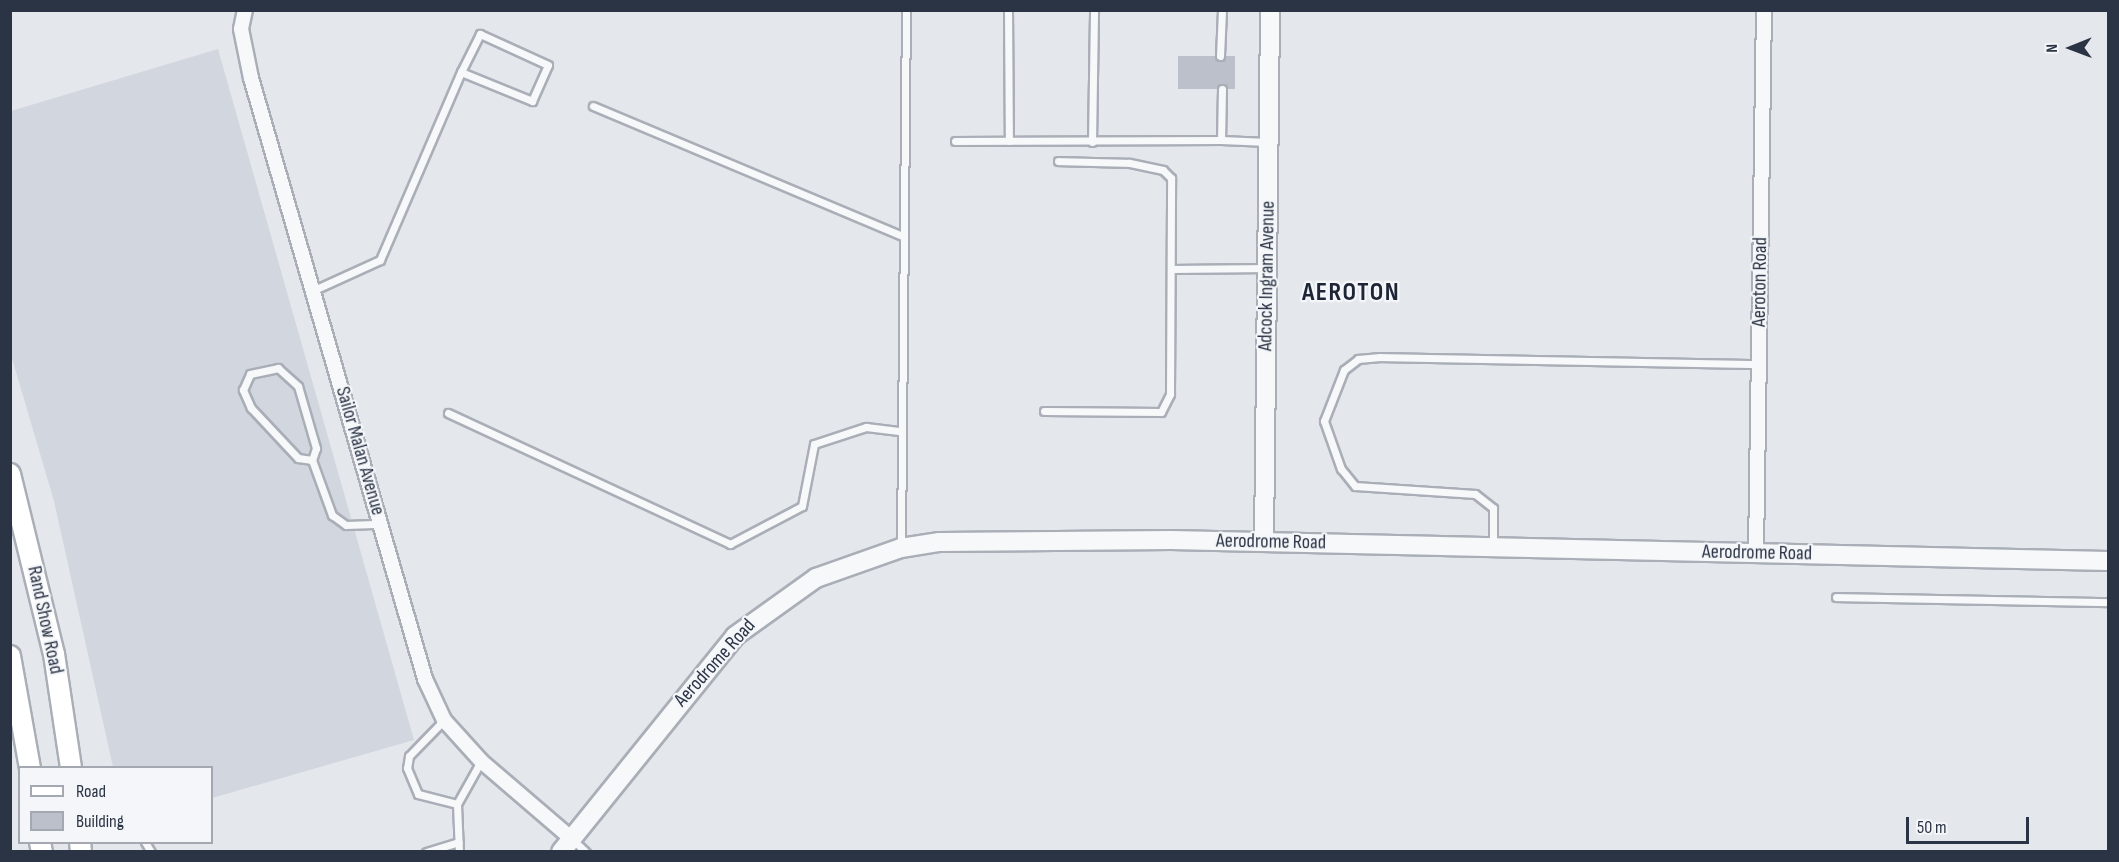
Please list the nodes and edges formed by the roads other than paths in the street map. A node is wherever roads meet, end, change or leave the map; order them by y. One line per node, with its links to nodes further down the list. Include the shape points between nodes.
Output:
1 (245, 10): 21 (street, Sailor Malan Avenue, via 241,29 251,78)
2 (906, 10): 18 (lane)
3 (1008, 10): 14 (lane)
4 (1094, 10): 15 (lane)
5 (1222, 10): 8 (lane)
6 (1270, 10): 16 (street, Adcock Ingram Avenue)
7 (1764, 10): 22 (street, Aeroton Road)
8 (1220, 56)
9 (461, 72): 9 (lane, via 532,100 548,65 480,34); 21 (lane, via 380,260)
10 (1222, 89): 12 (lane)
11 (593, 106): 18 (lane)
12 (1221, 140): 15 (lane); 16 (lane)
13 (955, 141): 14 (lane)
14 (1009, 141): 15 (lane)
15 (1092, 142)
16 (1268, 142): 19 (street, Adcock Ingram Avenue)
17 (1058, 161): 20 (lane, via 1129,163 1168,174)
18 (903, 236): 25 (lane)
19 (1268, 268): 20 (lane); 29 (street, Adcock Ingram Avenue)
20 (1174, 269): 23 (lane, via 1166,410)
21 (314, 290): 28 (street, Sailor Malan Avenue)
22 (1759, 364): 30 (lane, via 1358,359 1344,370 1324,421 1341,469 1355,486 1475,494 1492,508); 32 (street, Aeroton Road)
23 (1044, 411)
24 (448, 413): 25 (lane, via 730,544 802,506 814,444 866,427)
25 (901, 431): 31 (lane)
26 (312, 460): 26 (lane, via 316,448 291,375 273,367 250,374 243,390 251,408 298,458); 28 (lane, via 332,515 346,525)
27 (10, 474): 40 (main road, Rand Show Road, via 54,654)
28 (381, 524): 37 (street, Sailor Malan Avenue, via 425,679)
29 (1264, 542): 30 (street, Aerodrome Road); 31 (street, Aerodrome Road, via 981,541)
30 (1494, 547): 32 (street, Aerodrome Road)
31 (901, 548): 43 (street, Aerodrome Road, via 816,578 759,615 716,656)
32 (1756, 553): 33 (street, Aerodrome Road)
33 (2109, 561)
34 (1836, 597): 35 (lane)
35 (2109, 602)
36 (10, 656): 39 (main road)
37 (444, 720): 38 (street, Sailor Malan Avenue); 41 (lane, via 409,756 406,768 418,794)
38 (482, 761): 41 (lane); 43 (street, Sailor Malan Avenue)
39 (30, 766)
40 (71, 766)
41 (457, 804): 42 (lane)
42 (458, 842): 44 (lane); 45 (lane)
43 (567, 845): 46 (lane)
44 (426, 852)
45 (459, 852)
46 (586, 852)

